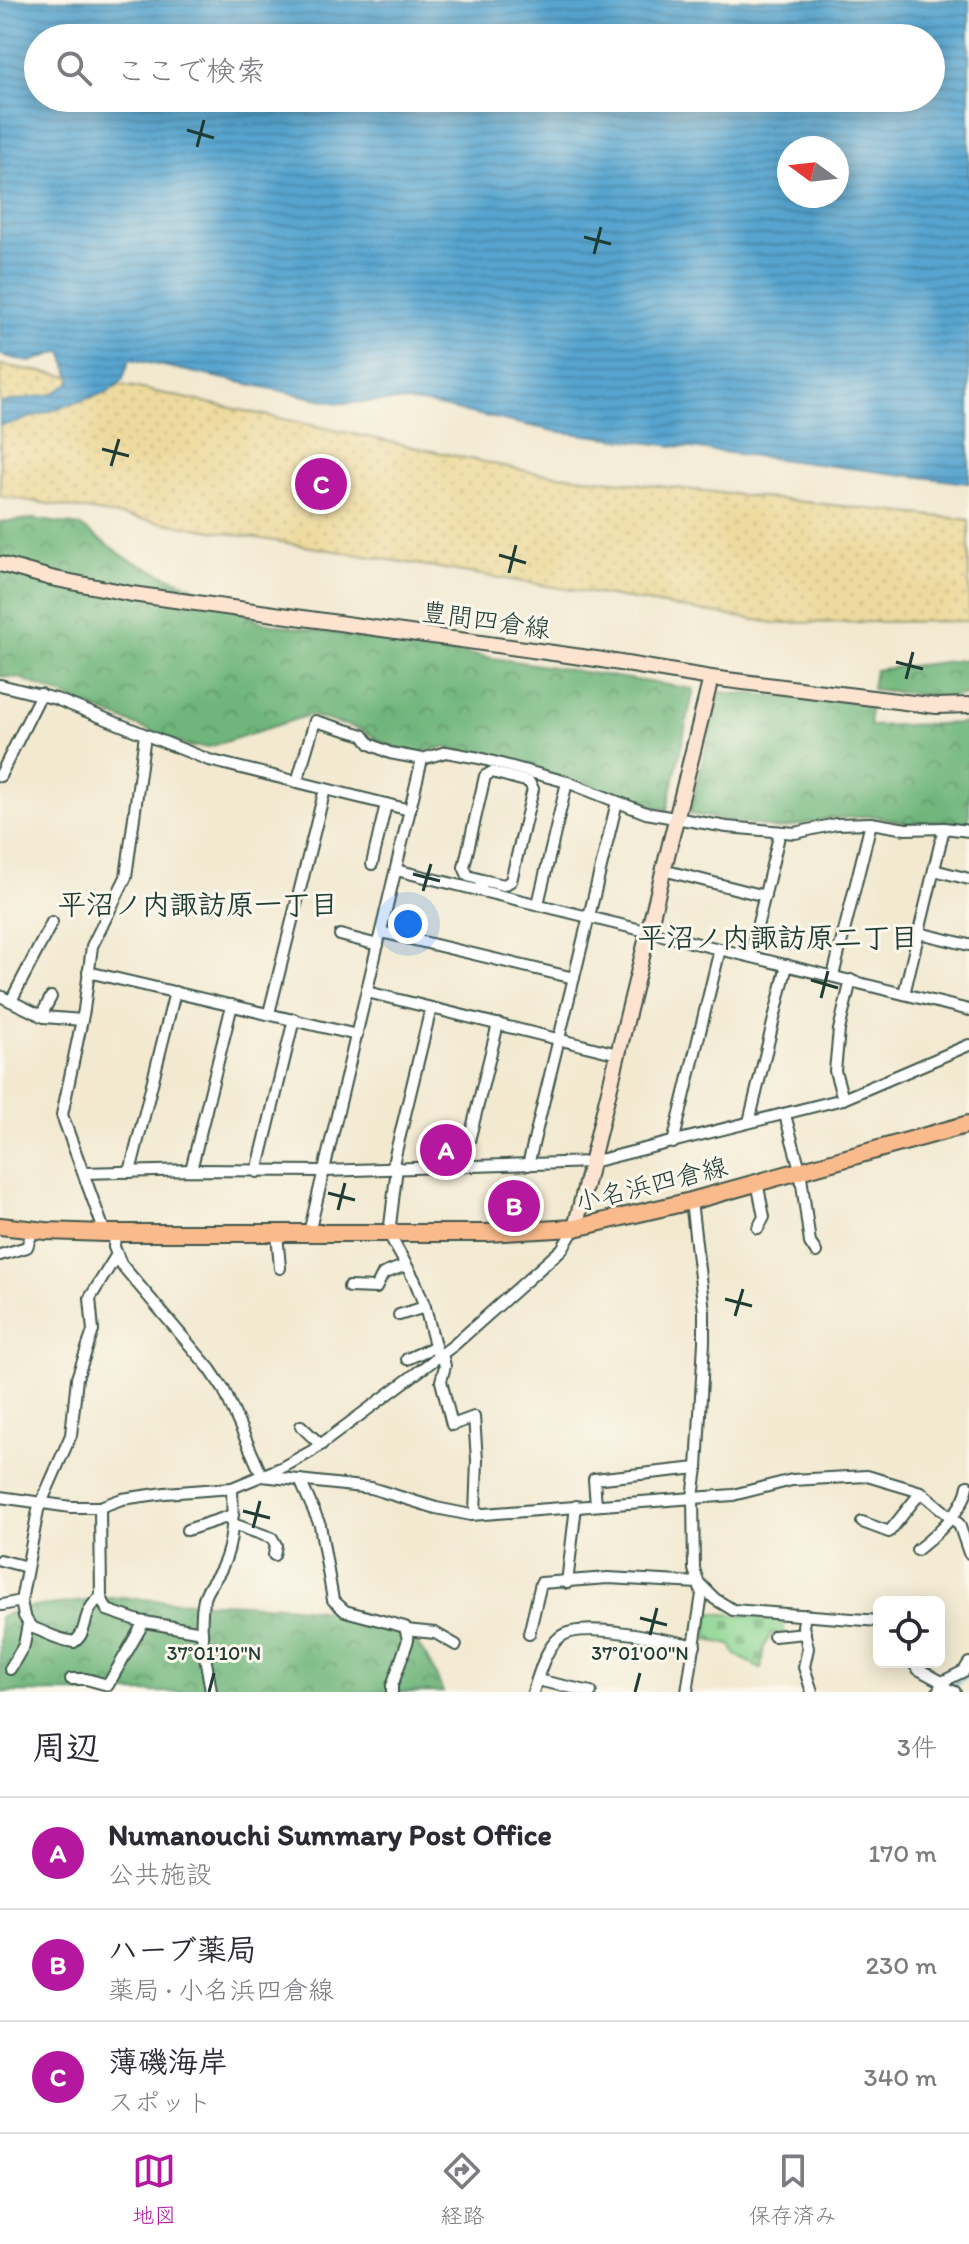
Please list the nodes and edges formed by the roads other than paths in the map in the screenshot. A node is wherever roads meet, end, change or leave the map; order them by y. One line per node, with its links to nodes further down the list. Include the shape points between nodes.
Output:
1 (0, 564): 2 (main road, 豊間四倉線, via 132,594)
2 (711, 678): 5 (main road, 豊間四倉線, via 937,706); 15 (main road)
3 (0, 685): 4 (street)
4 (41, 694): 6 (street); 8 (street)
5 (969, 705)
6 (145, 735): 9 (street, via 209,760); 39 (street, via 126,877 92,946)
7 (422, 759): 9 (street, via 390,753 363,735 315,721); 10 (street, via 446,752); 14 (street)
8 (0, 776)
9 (297, 782): 11 (street)
10 (567, 782): 12 (street); 27 (street)
11 (325, 789): 13 (street); 52 (street)
12 (617, 802): 15 (street); 28 (street)
13 (386, 804): 14 (street); 20 (street)
14 (410, 810): 21 (street)
15 (676, 817): 19 (street); 22 (main road)
16 (871, 823): 17 (street); 19 (street); 40 (street)
17 (944, 828): 18 (street); 23 (street)
18 (969, 831)
19 (780, 832): 26 (street)
20 (372, 864)
21 (396, 870): 25 (street); 31 (street)
22 (663, 870): 26 (street); 30 (main road)
23 (934, 870): 24 (street); 32 (street)
24 (969, 879)
25 (481, 885): 25 (street, via 511,881 533,789 529,782 492,772 485,776 464,867); 27 (street)
26 (765, 896): 37 (street)
27 (538, 904): 28 (street)
28 (589, 917): 30 (street); 41 (street)
29 (52, 922): 48 (street)
30 (648, 931): 36 (street); 60 (main road)
31 (381, 932): 34 (street); 41 (street)
32 (919, 933): 35 (street); 45 (street)
33 (340, 935): 34 (street)
34 (378, 945): 44 (street)
35 (969, 945)
36 (720, 949): 37 (street); 65 (street)
37 (750, 956): 38 (street)
38 (787, 965): 40 (street); 63 (street)
39 (88, 972): 43 (street); 55 (street)
40 (833, 976): 42 (street)
41 (574, 978): 58 (street)
42 (851, 980): 45 (street); 61 (street, via 835,1071)
43 (175, 992): 49 (street); 73 (street)
44 (367, 992): 50 (street); 57 (street)
45 (904, 994): 51 (street)
46 (0, 996): 48 (street)
47 (51, 997): 53 (street)
48 (11, 1001): 53 (street)
49 (232, 1005): 52 (street); 71 (street)
50 (431, 1008): 56 (street); 69 (street)
51 (969, 1010)
52 (269, 1013): 54 (street)
53 (41, 1016): 55 (street)
54 (294, 1019): 57 (street); 74 (street)
55 (82, 1020): 75 (street, via 62,1115)
56 (498, 1024): 58 (street); 67 (street)
57 (357, 1035): 72 (street)
58 (559, 1039): 60 (street); 68 (street)
59 (969, 1045): 61 (street)
60 (618, 1054): 66 (main road)
61 (843, 1099): 62 (street)
62 (785, 1115): 63 (street); 70 (street)
63 (749, 1122): 65 (street)
64 (969, 1124): 70 (main road, 小名浜四倉線)
65 (673, 1143): 66 (street)
66 (592, 1162): 68 (street); 79 (main road)
67 (463, 1165): 68 (street); 69 (street)
68 (528, 1165)
69 (394, 1168): 72 (street); 85 (street)
70 (800, 1169): 76 (main road, 小名浜四倉線); 86 (street, via 809,1238)
71 (191, 1170): 73 (street); 74 (street)
72 (324, 1171): 74 (street); 84 (street)
73 (130, 1172): 75 (street)
74 (257, 1172)
75 (84, 1173): 82 (street)
76 (757, 1182): 77 (main road, 小名浜四倉線); 80 (street, via 764,1217)
77 (691, 1201): 79 (main road, 小名浜四倉線); 98 (street, via 704,1311)
78 (0, 1226): 81 (main road, 小名浜四倉線)
79 (575, 1228): 85 (main road, 小名浜四倉線); 94 (street, via 562,1249)
80 (758, 1228)
81 (33, 1230): 82 (main road, 小名浜四倉線); 87 (street, via 27,1247)
82 (110, 1233): 83 (main road, 小名浜四倉線); 88 (street)
83 (277, 1233): 84 (main road, 小名浜四倉線); 90 (street)
84 (309, 1233): 85 (main road, 小名浜四倉線)
85 (389, 1234): 89 (street)
86 (816, 1252)
87 (0, 1255)
88 (116, 1256): 99 (street, via 224,1390); 106 (street, via 90,1298 93,1331 77,1378 71,1435)
89 (406, 1265): 91 (street, via 383,1274 376,1288); 92 (street)
90 (280, 1268)
91 (349, 1287)
92 (425, 1307): 93 (street); 94 (street)
93 (399, 1315)
94 (438, 1353): 95 (street); 97 (street); 110 (street, via 445,1366 441,1381 452,1425 474,1417)
95 (407, 1359)
96 (301, 1426): 97 (street)
97 (321, 1445): 99 (street)
98 (697, 1468): 105 (street); 107 (street, via 594,1479)
99 (262, 1476): 100 (street); 102 (street)
100 (300, 1480): 110 (street, via 371,1488); 129 (street, via 320,1525 333,1600 345,1611)
101 (968, 1486): 111 (street, via 959,1509)
102 (232, 1488): 109 (street, via 122,1499); 112 (street)
103 (921, 1492): 105 (street, via 850,1475); 111 (street); 113 (street, via 889,1532)
104 (0, 1497): 106 (street)
105 (693, 1497): 107 (street); 121 (street, via 694,1569)
106 (42, 1503): 109 (street); 119 (street)
107 (596, 1505): 108 (street)
108 (576, 1506): 110 (street); 120 (street)
109 (100, 1507): 122 (street)
110 (475, 1514)
111 (950, 1516): 115 (street); 116 (street, via 959,1524)
112 (233, 1520): 114 (street); 117 (street, via 272,1538); 130 (street, via 224,1564 206,1592)
113 (862, 1522)
114 (187, 1530)
115 (917, 1550)
116 (969, 1553)
117 (274, 1555)
118 (0, 1560): 119 (street)
119 (27, 1567): 123 (street)
120 (567, 1583): 121 (street, via 608,1578); 132 (street, via 541,1583)
121 (699, 1583): 125 (street, via 733,1610); 135 (street)
122 (101, 1597): 127 (street, via 107,1610); 128 (street, via 91,1604 81,1637 74,1642 53,1639)
123 (21, 1601): 124 (street); 128 (street)
124 (2, 1605)
125 (805, 1615): 126 (street); 131 (street)
126 (873, 1621)
127 (144, 1622): 130 (street); 139 (street, via 108,1685)
128 (28, 1624): 138 (street, via 24,1645)
129 (406, 1630): 134 (street, via 435,1633); 143 (street, via 408,1640)
130 (202, 1632): 142 (street)
131 (805, 1633): 133 (street); 147 (street, via 804,1667)
132 (529, 1634)
133 (774, 1636)
134 (456, 1645)
135 (695, 1646): 140 (street, via 598,1630 564,1634); 146 (street)
136 (969, 1663): 141 (street)
137 (917, 1668): 141 (street)
138 (10, 1669)
139 (71, 1679)
140 (537, 1680): 144 (street); 145 (street)
141 (940, 1687): 148 (street)
142 (211, 1692)
143 (392, 1692)
144 (533, 1692)
145 (591, 1692)
146 (687, 1692)
147 (812, 1692)
148 (955, 1692)

